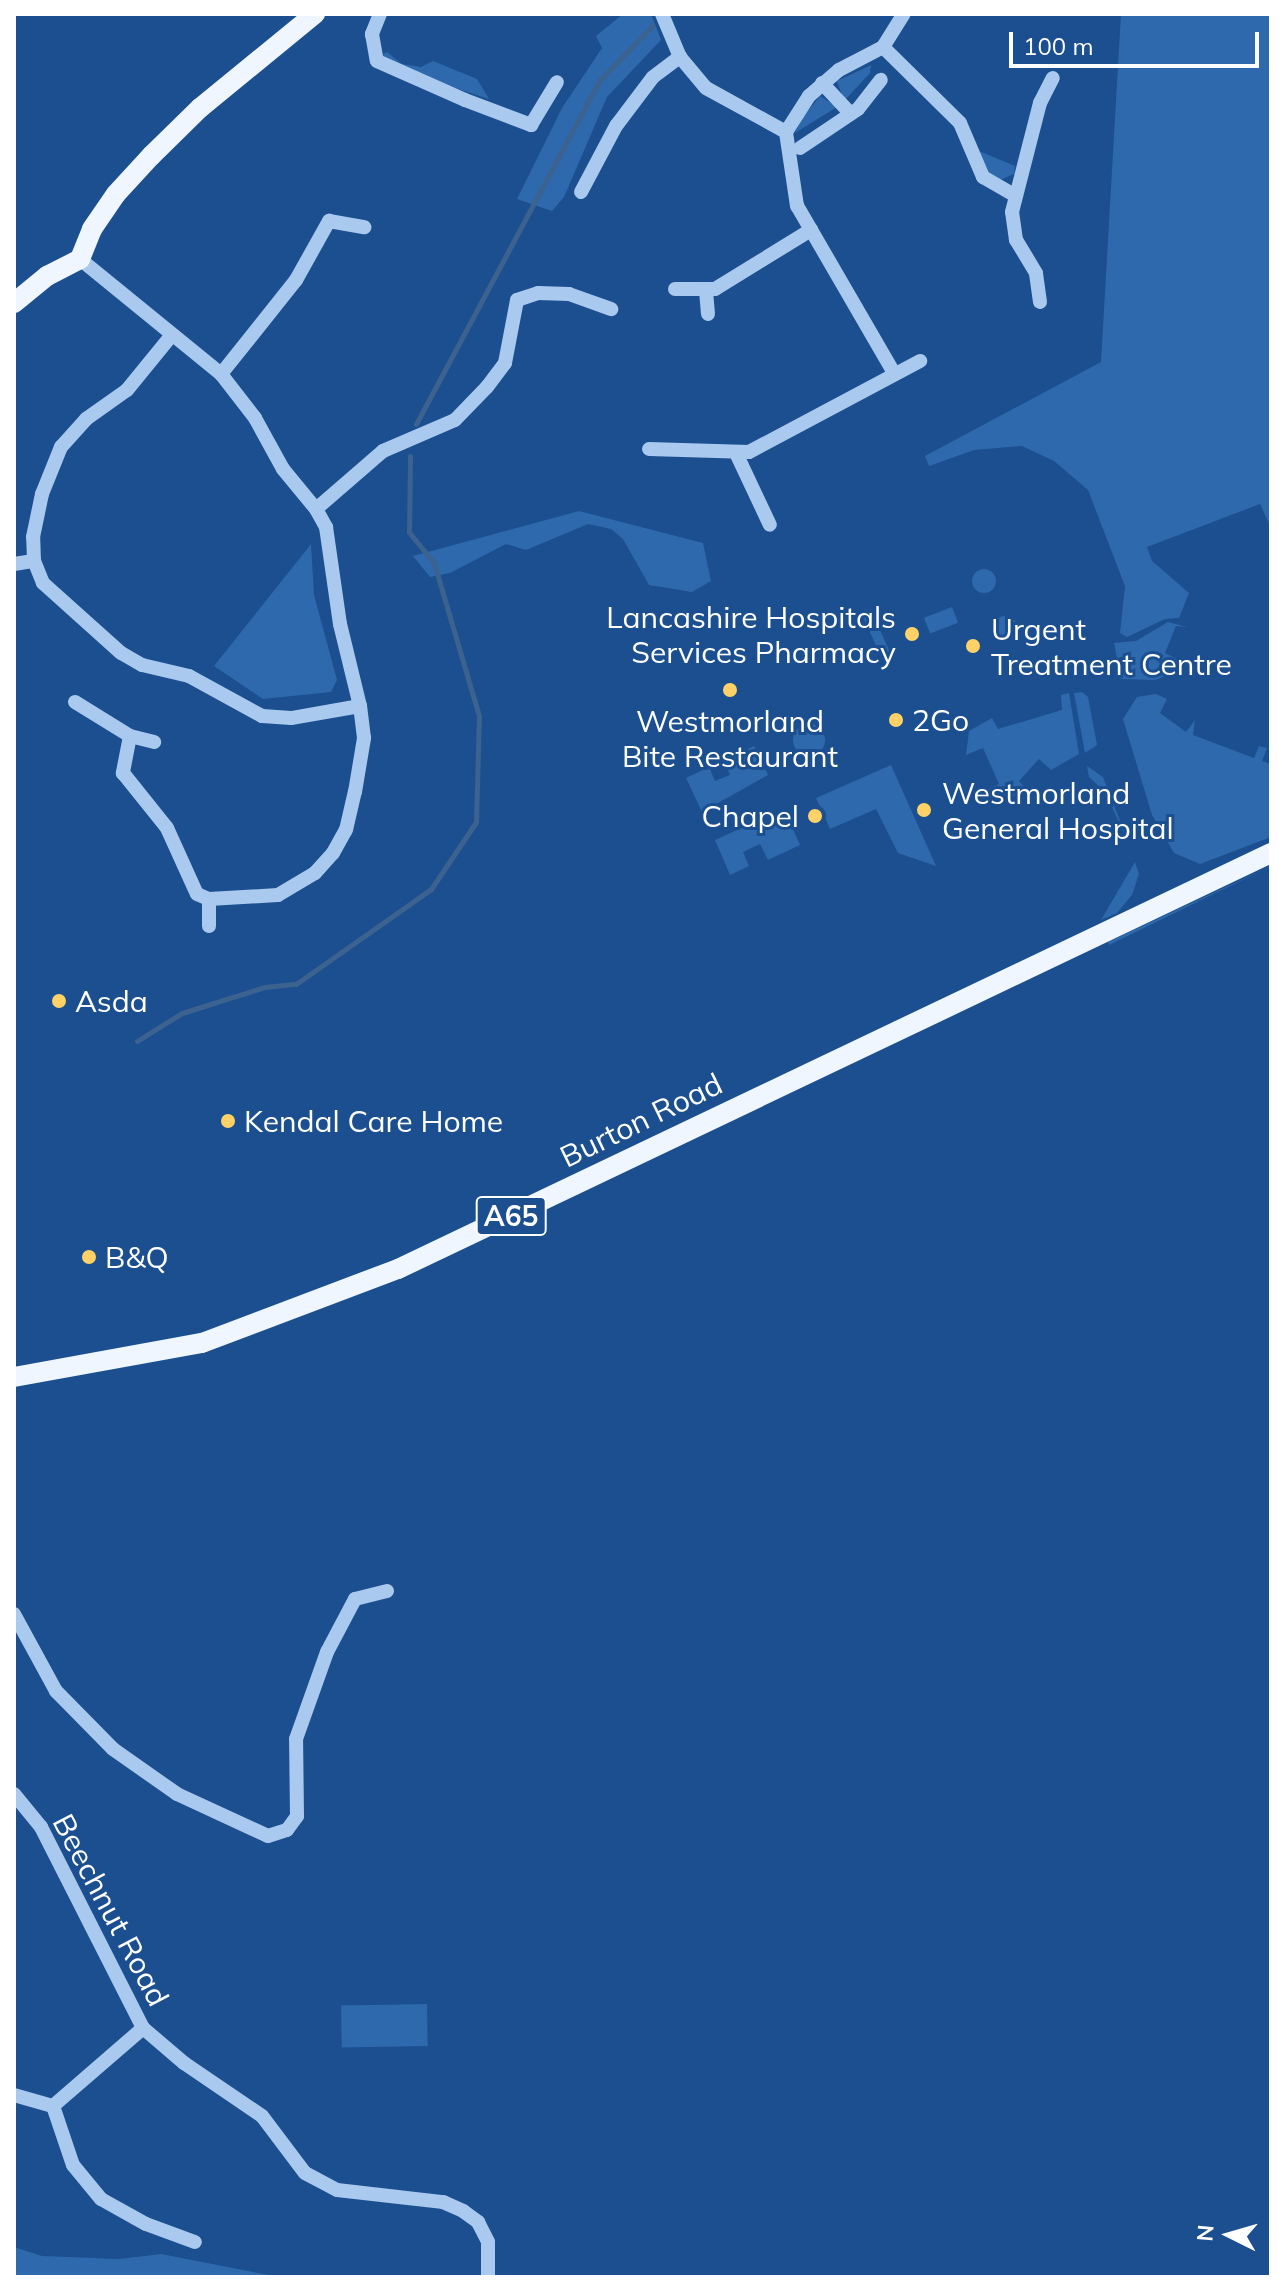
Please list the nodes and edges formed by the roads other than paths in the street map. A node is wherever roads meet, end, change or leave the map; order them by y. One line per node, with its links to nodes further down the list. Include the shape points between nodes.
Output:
1 (315, 14): 18 (main road, via 233,79 151,156 92,229)
2 (380, 14): 9 (street, via 372,34 377,61 465,100 531,125)
3 (662, 14): 6 (street)
4 (904, 14): 5 (street)
5 (883, 47): 10 (street); 15 (street, via 960,123 983,177)
6 (680, 57): 12 (street, via 725,103); 14 (street, via 653,77 616,126)
7 (1053, 78): 15 (street, via 1040,103)
8 (881, 80): 11 (street)
9 (557, 82)
10 (822, 83): 11 (street); 12 (street, via 797,110)
11 (851, 114): 13 (street)
12 (786, 132): 17 (street, via 790,185)
13 (800, 148)
14 (581, 192)
15 (1014, 195): 21 (street, via 1013,231 1036,273)
16 (364, 227): 28 (street, via 329,221 296,280)
17 (811, 230): 20 (street); 27 (street)
18 (80, 259): 22 (main road, via 47,276); 25 (street)
19 (675, 289): 20 (street)
20 (706, 291): 24 (street)
21 (1040, 302)
22 (14, 303)
23 (611, 309): 31 (street, via 569,294 538,293 517,300 506,315 505,363 455,420 383,451)
24 (708, 314)
25 (171, 336): 28 (street); 33 (street, via 127,390 86,419 61,447 42,494)
26 (920, 361): 27 (street)
27 (894, 373): 30 (street)
28 (221, 374): 31 (street)
29 (649, 449): 30 (street)
30 (737, 455): 32 (street)
31 (316, 509): 36 (street, via 326,527 340,624)
32 (770, 525)
33 (34, 561): 34 (street); 36 (street, via 43,583 62,604 142,665 189,676 262,716 291,718)
34 (14, 564)
35 (75, 702): 37 (street)
36 (360, 706): 40 (street, via 364,738 355,792 346,830 333,853 315,873 278,895)
37 (130, 736): 38 (street); 40 (street, via 123,773 167,828 197,894)
38 (154, 742)
39 (1271, 853): 42 (main road, Burton Road / A65, via 398,1269 202,1343)
40 (209, 899): 41 (street)
41 (209, 926)
42 (14, 1377)
43 (387, 1591): 44 (street, via 355,1599 327,1652 296,1739 297,1816 287,1830 268,1836 177,1794 113,1749 56,1691)
44 (14, 1614)
45 (14, 1794): 46 (street, Beechnut Road, via 41,1827)
46 (143, 2028): 48 (street); 50 (street, Beechnut Road, via 262,2116 305,2173 337,2190 443,2202 463,2211 478,2222 488,2242)
47 (14, 2095): 48 (street)
48 (53, 2106): 49 (street, via 73,2165 101,2199 146,2224)
49 (195, 2242)
50 (488, 2277)

